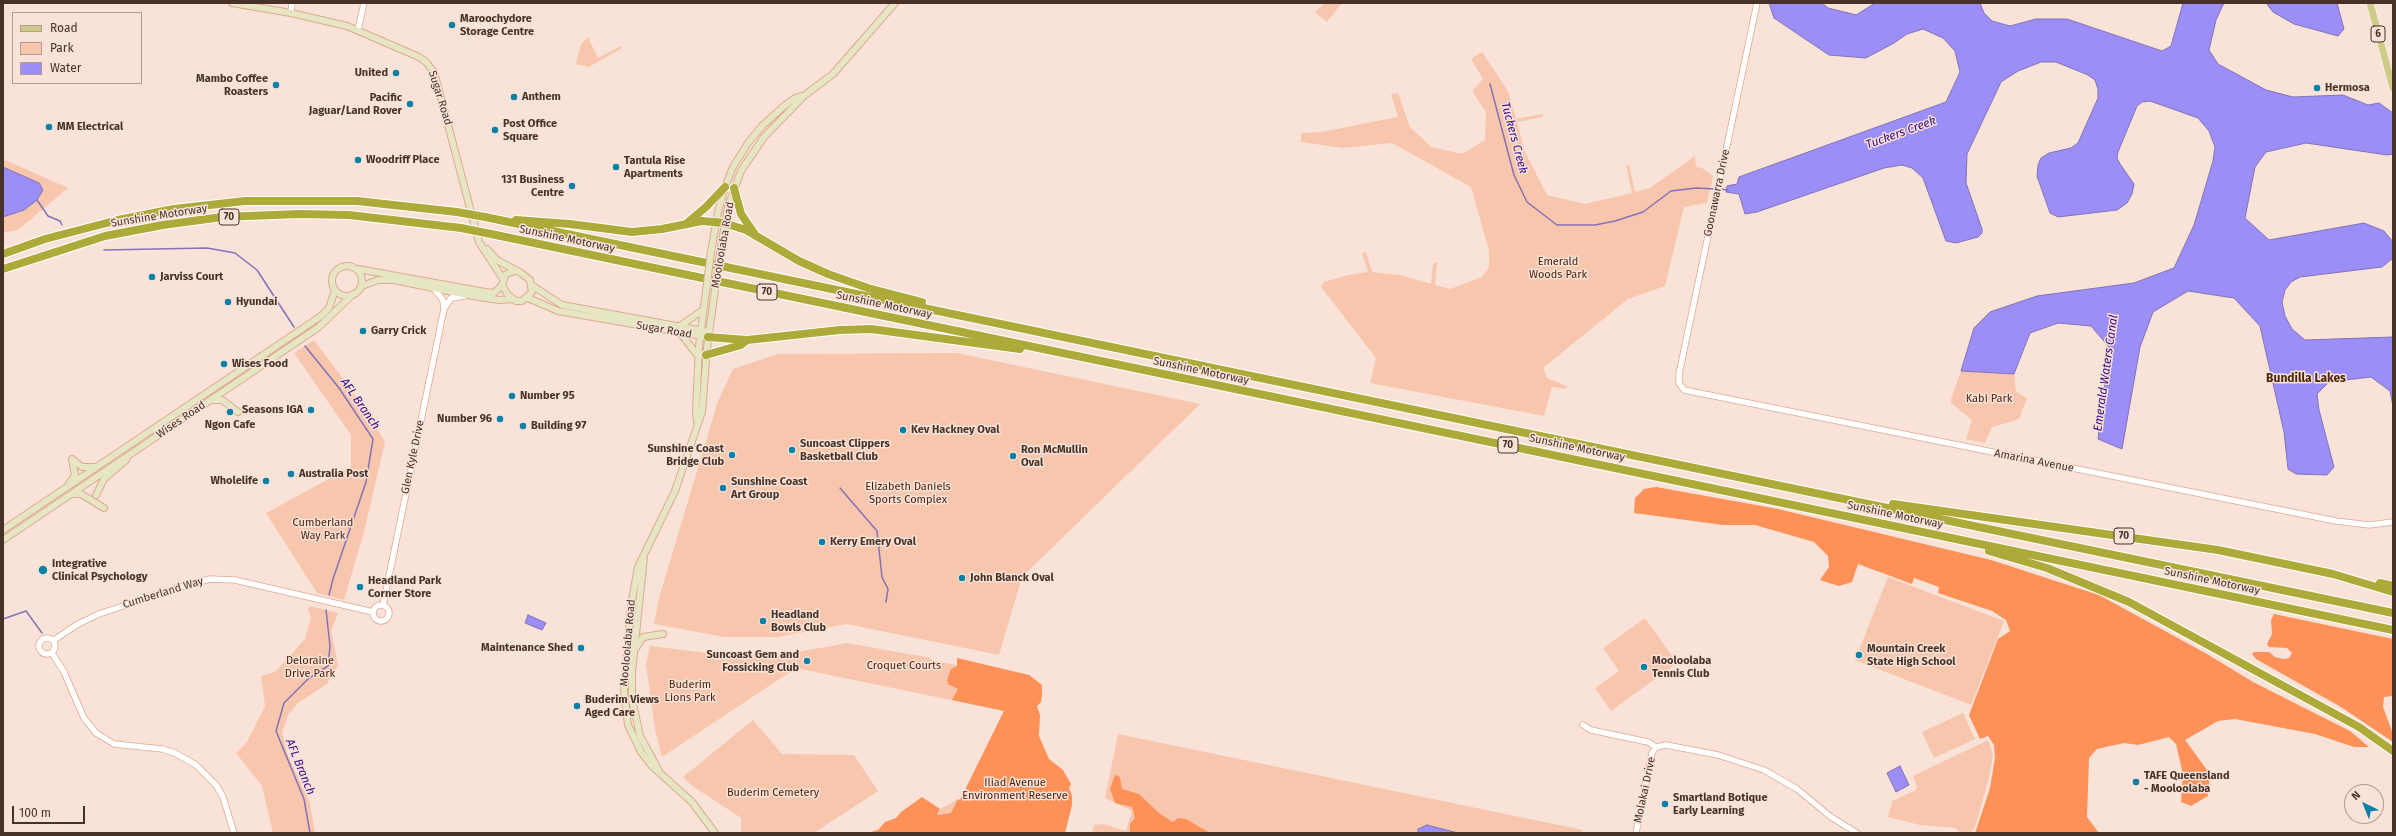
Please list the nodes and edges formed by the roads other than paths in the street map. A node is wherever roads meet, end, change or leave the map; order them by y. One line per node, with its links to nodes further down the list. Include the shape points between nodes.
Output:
1 (232, 3): 7 (main road, Sugar Road)
2 (292, 3): 7 (street)
3 (364, 3): 8 (street)
4 (895, 3): 12 (main road, via 839,69)
5 (1757, 3): 45 (street, Goonawarra Drive)
6 (2370, 3): 9 (main road, 6)
7 (291, 13): 8 (main road, Sugar Road)
8 (358, 30): 18 (main road, Sugar Road, via 419,57 434,72)
9 (2386, 66): 10 (main road, 6); 11 (main road, 6)
10 (2393, 79)
11 (2393, 88)
12 (805, 95): 13 (main road, Mooloolaba Road, via 790,101 762,126 739,158); 14 (main road, Mooloolaba Road, via 757,145)
13 (725, 187): 16 (main road, Mooloolaba Road); 17 (highway)
14 (734, 188): 16 (main road, Mooloolaba Road); 19 (highway, via 741,214)
15 (508, 222): 17 (highway, via 519,219 632,232 662,230); 21 (highway, Sunshine Motorway / 70, bridge, via 457,212 357,201 245,201 174,209 118,220 51,237); 36 (highway, Sunshine Motorway / 70)
16 (720, 222): 17 (highway); 19 (highway); 35 (main road, Mooloolaba Road, bridge, via 711,252); 40 (main road, Mooloolaba Road, bridge, via 720,253)
17 (686, 223)
18 (474, 224): 20 (street, Sugar Road); 25 (main road, via 479,242)
19 (755, 235): 36 (highway, via 799,261 840,279 878,291 980,315)
20 (482, 242): 24 (main road, Sugar Road, via 497,260)
21 (3, 254)
22 (3, 269): 42 (highway, Sunshine Motorway / 70, bridge, via 105,236 163,225 222,217 349,215 461,228)
23 (358, 269): 25 (main road, via 485,292 494,292); 26 (main road, via 362,276); 28 (main road, via 347,266 334,272 332,282)
24 (515, 271): 25 (main road, via 506,274); 27 (main road, via 526,276)
25 (503, 282): 33 (main road)
26 (362, 286): 29 (main road, via 385,280); 30 (main road)
27 (533, 286): 32 (main road); 37 (main road, Sugar Road, via 562,305)
28 (335, 290): 30 (main road, via 344,295); 44 (main road, Wises Road, via 329,308 321,316)
29 (435, 290): 31 (main road); 34 (street, via 443,300)
30 (353, 294): 46 (main road, Wises Road, via 319,327)
31 (467, 296): 33 (main road); 34 (street, via 451,298)
32 (528, 298): 33 (main road, via 522,301); 39 (main road, Sugar Road, via 558,311)
33 (513, 299)
34 (444, 309): 64 (street, Glen Kyle Drive)
35 (703, 310): 37 (main road); 38 (main road, Mooloolaba Road)
36 (991, 322): 54 (highway, Sunshine Motorway / 70)
37 (680, 326): 38 (main road, Sugar Road)
38 (700, 333): 39 (main road, Sugar Road); 40 (main road, Sugar Road); 43 (main road, Mooloolaba Road)
39 (681, 334): 43 (main road)
40 (709, 335): 41 (highway); 43 (main road, Mooloolaba Road)
41 (747, 340): 42 (highway, via 871,329 1032,351); 43 (highway, via 741,345)
42 (1042, 349): 59 (highway, Sunshine Motorway / 70)
43 (702, 356): 60 (main road, Mooloolaba Road, via 702,412 675,491)
44 (220, 383): 46 (main road); 50 (main road, Wises Road)
45 (1679, 383): 56 (street, Amarina Avenue, via 1684,390 1692,393 2336,521 2369,525)
46 (226, 389): 47 (main road, Wises Road)
47 (211, 400): 48 (main road, via 222,400); 49 (main road, Wises Road)
48 (238, 412)
49 (133, 452): 52 (main road, Wises Road); 53 (main road, via 120,467 104,478)
50 (96, 467): 51 (main road, Wises Road); 51 (main road, via 82,467 72,459 75,475)
51 (65, 488): 57 (main road, Wises Road)
52 (69, 495): 55 (main road, via 81,494); 58 (main road, Wises Road)
53 (96, 495)
54 (1880, 506): 61 (highway, 70, via 1889,503 2218,550 2316,570); 66 (highway, Sunshine Motorway)
55 (104, 508)
56 (2393, 522)
57 (3, 530)
58 (3, 540)
59 (1973, 542): 67 (highway, Sunshine Motorway); 74 (highway, 70, via 1981,549 2071,577 2129,602 2359,727)
60 (645, 553): 71 (main road, Mooloolaba Road); 75 (main road, Mooloolaba Road, via 634,587 624,698 634,741 647,760)
61 (2365, 584): 62 (highway); 63 (highway, 70)
62 (2393, 586)
63 (2393, 592)
64 (383, 605): 65 (street, via 377,606); 65 (street, via 389,612 386,619 377,620)
65 (373, 612): 69 (street, Cumberland Way, via 235,580 205,579 99,614)
66 (2393, 613)
67 (2393, 630)
68 (663, 634): 71 (main road, via 642,637 636,645)
69 (54, 640): 70 (street, via 56,646); 70 (street, via 46,638 41,640 39,645 44,654)
70 (52, 653): 76 (street, via 64,672 84,718 96,734 114,744 162,749 175,753 196,765 216,785 223,797)
71 (633, 658): 75 (main road, Mooloolaba Road, via 631,680 634,717 645,748)
72 (1583, 725): 73 (street, via 1591,730 1648,742)
73 (1656, 747): 78 (street, Molakai Drive, via 1652,753); 79 (street, via 1666,745 1718,755 1764,770 1797,789 1831,817)
74 (2393, 751)
75 (660, 772): 77 (main road, Mooloolaba Road, via 700,811)
76 (234, 833)
77 (715, 833)
78 (1636, 833)
79 (1857, 833)

